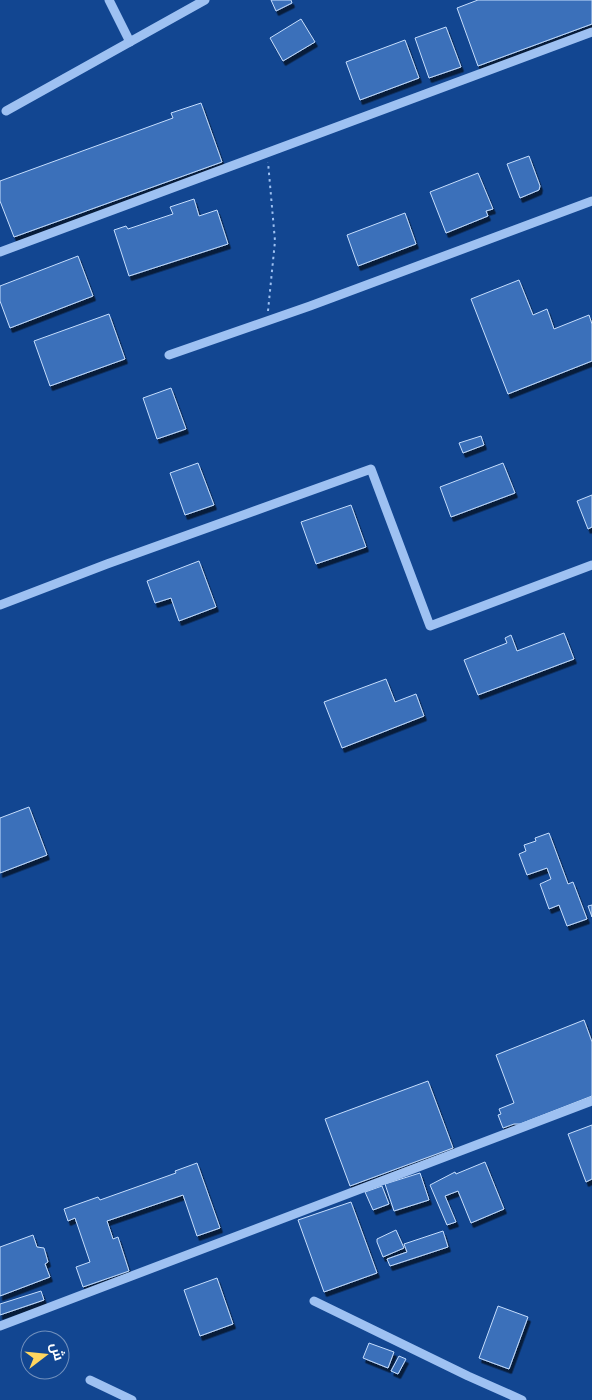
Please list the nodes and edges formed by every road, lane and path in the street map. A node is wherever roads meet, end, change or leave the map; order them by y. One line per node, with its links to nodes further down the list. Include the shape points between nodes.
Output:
1 (109, 0): 4 (street)
2 (205, 0): 4 (street)
3 (592, 32): 6 (street)
4 (130, 42): 5 (street)
5 (6, 111)
6 (268, 152): 8 (street); 9 (path, via 275,241)
7 (592, 201): 9 (street)
8 (0, 252)
9 (267, 321): 10 (street)
10 (169, 355)
11 (592, 565): 12 (street, via 430,626 371,468)
12 (0, 605)
13 (592, 1101): 15 (street)
14 (314, 1301): 18 (street)
15 (0, 1326)
16 (90, 1380): 17 (street)
17 (132, 1400)
18 (522, 1400)

